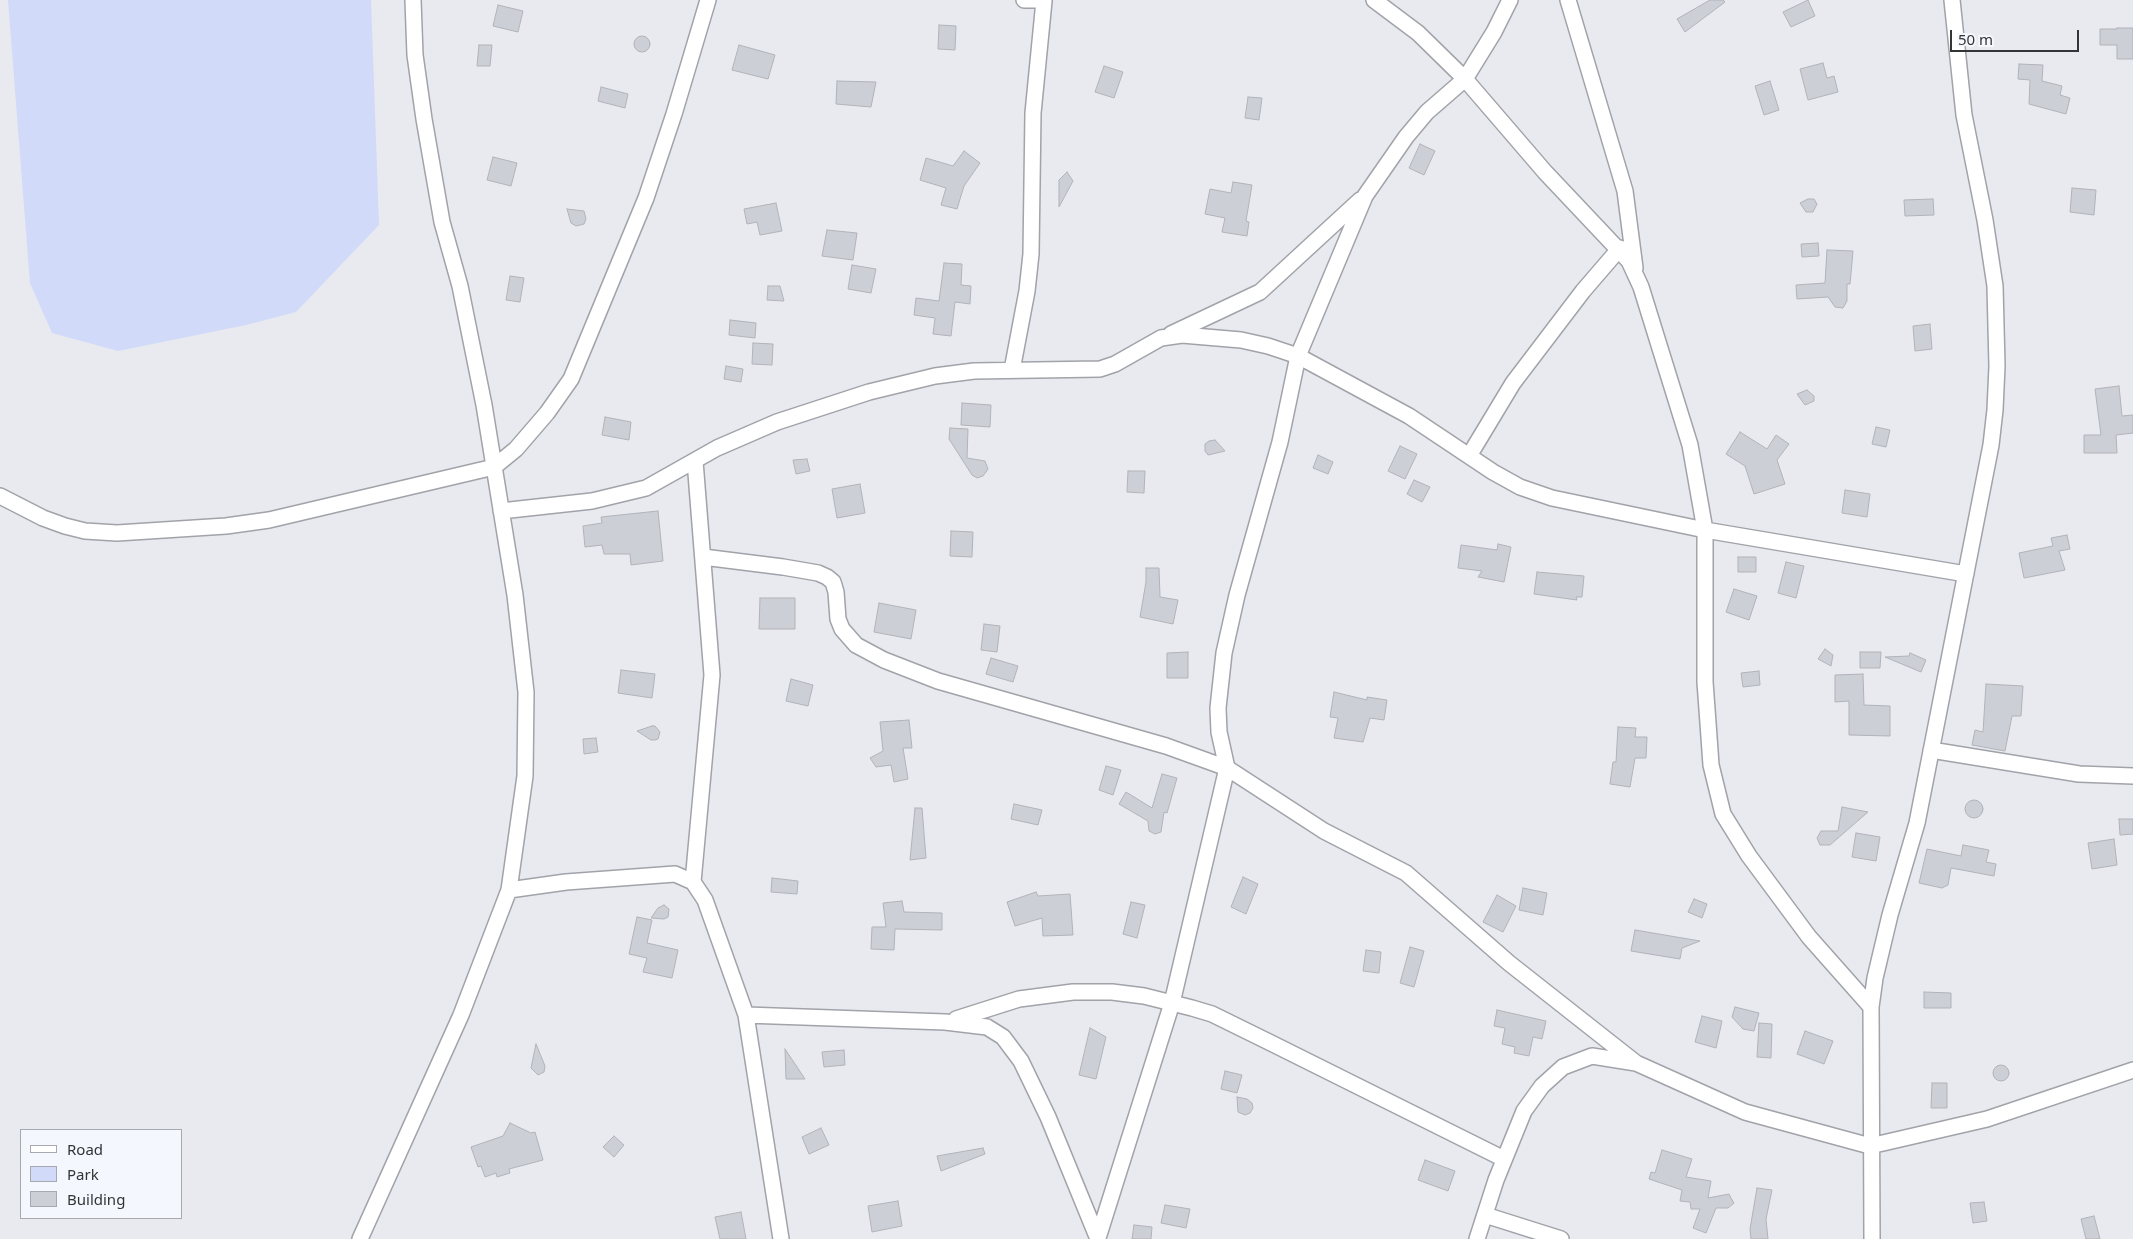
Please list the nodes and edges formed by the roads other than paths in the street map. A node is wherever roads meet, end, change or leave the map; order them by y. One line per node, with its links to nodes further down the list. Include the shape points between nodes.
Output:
1 (413, 0): 19 (street, via 415,54 428,147 442,222 460,286)
2 (708, 0): 3 (street); 19 (street, via 646,198 571,379 516,450)
3 (712, 0)
4 (1024, 0): 9 (street)
5 (1374, 0): 10 (street, via 1418,33)
6 (1510, 0): 10 (street)
7 (1568, 0): 13 (street, via 1625,191)
8 (1952, 0): 24 (street, via 1964,115 1995,286 1997,341 1991,445)
9 (1044, 1): 16 (street, via 1033,114 1031,254)
10 (1464, 78): 11 (street, via 1427,112 1406,137); 12 (street, via 1545,172)
11 (1365, 196): 14 (street, via 1260,292); 15 (street)
12 (1620, 248): 13 (street); 17 (street, via 1513,383)
13 (1636, 272): 22 (street, via 1690,445)
14 (1161, 338): 15 (street, via 1182,335 1241,340); 16 (street, via 1100,369)
15 (1298, 356): 17 (street, via 1409,416); 26 (street, via 1277,451 1224,653 1218,708 1219,732)
16 (1012, 370): 18 (street, via 935,376 869,392 753,432)
17 (1469, 456): 22 (street, via 1537,494)
18 (695, 461): 21 (street, via 661,481 620,496); 23 (street)
19 (494, 467): 20 (street, via 269,520 117,533 65,526); 21 (street)
20 (0, 496)
21 (501, 512): 29 (street, via 526,692 525,776)
22 (1705, 530): 24 (street); 31 (street, via 1708,723 1711,766 1723,814 1810,938)
23 (703, 557): 26 (street, via 818,573 833,582 842,629 856,645 884,660 938,681 1166,746); 28 (street, via 712,675)
24 (1966, 574): 25 (street)
25 (1931, 750): 27 (street, via 2079,774); 31 (street, via 1910,852 1882,943)
26 (1227, 768): 30 (street); 34 (street, via 1324,831 1406,873 1508,963)
27 (2133, 776)
28 (694, 882): 29 (street, via 675,874 660,874); 32 (street, via 705,900)
29 (509, 890): 41 (street, via 461,1015)
30 (1172, 1003): 33 (street, via 1112,992 1045,994); 37 (street, via 1220,1018); 40 (street)
31 (1871, 1007): 36 (street)
32 (746, 1015): 33 (street); 42 (street)
33 (945, 1022): 40 (street, via 987,1026 1003,1036 1021,1061)
34 (1636, 1063): 36 (street, via 1745,1112); 37 (street, via 1592,1056 1564,1067 1542,1086 1524,1111)
35 (2133, 1070): 36 (street, via 1987,1119)
36 (1870, 1146): 39 (street)
37 (1504, 1159): 38 (street)
38 (1485, 1215): 43 (street); 44 (street)
39 (1874, 1237)
40 (1098, 1238)
41 (360, 1239)
42 (781, 1239)
43 (1477, 1239)
44 (1561, 1239)

